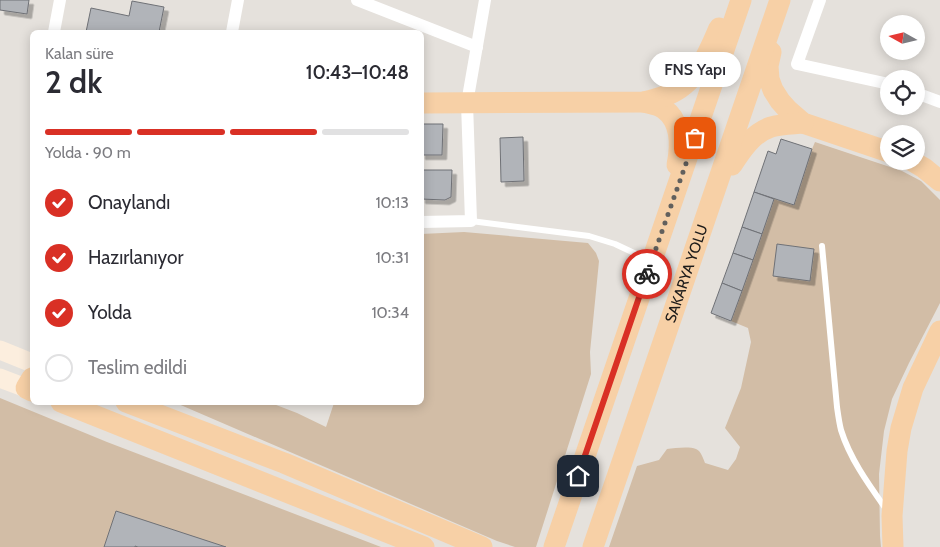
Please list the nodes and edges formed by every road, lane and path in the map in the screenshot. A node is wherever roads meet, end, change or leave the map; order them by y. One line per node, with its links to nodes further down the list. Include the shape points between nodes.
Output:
1 (60, 0): 9 (street)
2 (238, 0): 10 (street)
3 (357, 0): 11 (street)
4 (485, 0): 11 (street)
5 (730, 0): 14 (highway, via 704,61 695,74 668,95)
6 (741, 0): 25 (highway)
7 (781, 0): 18 (highway, via 768,66 769,79 780,101); 22 (highway, SAKARYA YOLU)
8 (820, 0): 12 (street, via 797,64)
9 (54, 30)
10 (232, 30)
11 (477, 47): 17 (street)
12 (880, 82)
13 (925, 96): 15 (street)
14 (644, 102): 17 (highway); 25 (highway, via 662,108 673,117 680,140)
15 (940, 102)
16 (424, 103): 17 (highway)
17 (467, 103): 23 (street)
18 (803, 123): 19 (highway); 22 (highway, via 761,131 740,151)
19 (880, 149)
20 (925, 169): 21 (highway)
21 (940, 181)
22 (715, 193): 39 (highway, SAKARYA YOLU)
23 (471, 221): 24 (street); 27 (lane, via 589,236)
24 (424, 222)
25 (664, 226): 27 (highway)
26 (822, 246): 35 (lane, via 841,430 850,452)
27 (651, 261): 38 (highway)
28 (940, 331): 35 (highway, via 906,408 897,451)
29 (0, 350): 30 (main road)
30 (30, 362)
31 (0, 378): 32 (main road)
32 (30, 386)
33 (69, 405): 36 (highway)
34 (134, 405): 37 (highway, via 284,463)
35 (892, 516): 40 (highway)
36 (424, 547)
37 (482, 547)
38 (554, 547)
39 (594, 547)
40 (893, 547)

